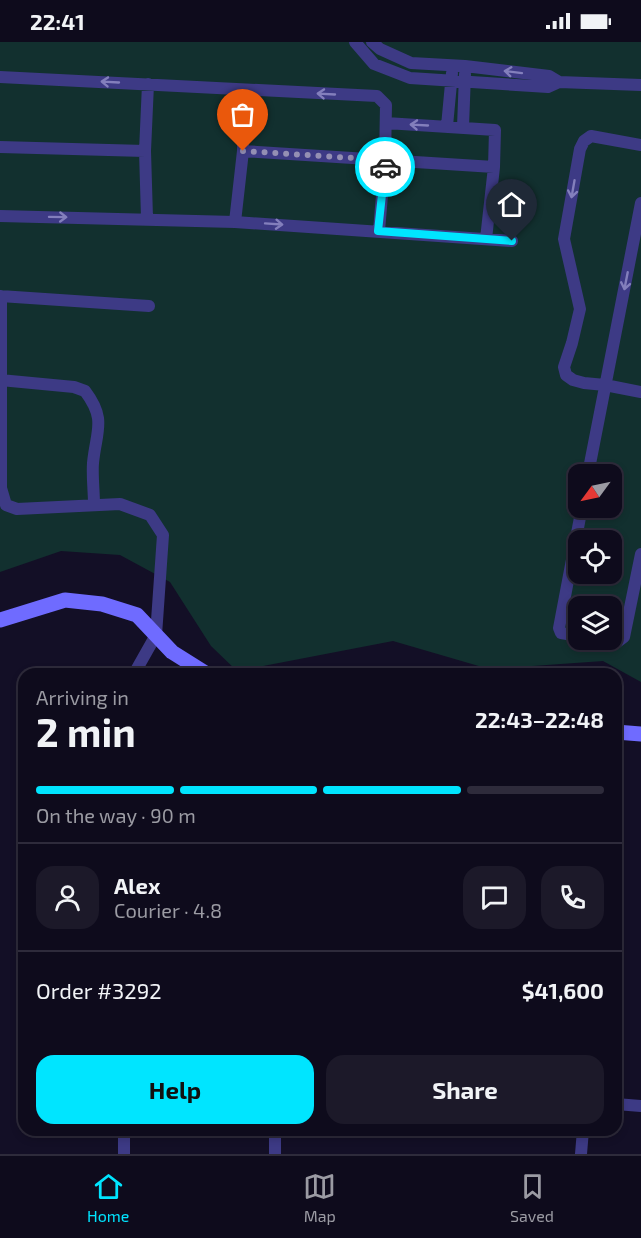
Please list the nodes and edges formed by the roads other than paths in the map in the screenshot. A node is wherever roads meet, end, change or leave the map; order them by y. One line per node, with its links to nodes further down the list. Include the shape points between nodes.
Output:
1 (355, 42): 5 (street, via 374,64 410,78)
2 (372, 42): 3 (street, via 411,63)
3 (459, 66): 5 (street); 6 (street); 7 (street, one-way to 3, via 549,76)
4 (0, 77): 8 (street, one-way to 4)
5 (451, 80): 6 (street); 12 (street)
6 (464, 81): 7 (street, via 548,87); 13 (street)
7 (559, 82): 9 (street)
8 (148, 84): 10 (street); 16 (street)
9 (641, 86)
10 (244, 90): 11 (street, one-way to 10, via 386,105 377,96); 17 (street)
11 (386, 123): 12 (street, one-way to 11); 18 (street)
12 (447, 126): 13 (street)
13 (463, 127): 19 (street, via 495,130)
14 (641, 145): 30 (street, one-way to 30, via 591,135 584,141 564,239 580,309 564,367 566,375 584,383)
15 (0, 147): 16 (street)
16 (145, 151): 22 (street)
17 (243, 151): 18 (street); 23 (street)
18 (385, 160): 19 (street); 24 (street)
19 (494, 167): 25 (street)
20 (641, 203): 30 (street, one-way to 30)
21 (0, 216): 22 (street, one-way to 22)
22 (147, 219): 23 (street)
23 (235, 222): 24 (street, one-way to 24)
24 (378, 231): 25 (street)
25 (486, 239): 26 (street)
26 (512, 241)
27 (1, 296): 28 (street); 29 (street)
28 (149, 306)
29 (1, 380): 33 (street, via 74,387 85,391 91,399 100,428 93,463); 34 (street)
30 (605, 385): 31 (street); 32 (street)
31 (641, 392)
32 (590, 464)
33 (94, 505): 34 (street); 39 (street, via 120,504 150,515 163,535)
34 (3, 509)
35 (580, 518): 38 (street, via 559,628)
36 (641, 554): 40 (street)
37 (0, 620): 39 (street, via 65,600 102,604 137,615)
38 (568, 634)
39 (156, 635): 41 (street); 42 (street, via 172,652)
40 (622, 638)
41 (137, 668)
42 (197, 668)
43 (622, 732): 44 (street)
44 (641, 734)
45 (622, 1104): 46 (street)
46 (641, 1106)
47 (124, 1136): 49 (street)
48 (275, 1136): 50 (street)
49 (124, 1154)
50 (275, 1154)

